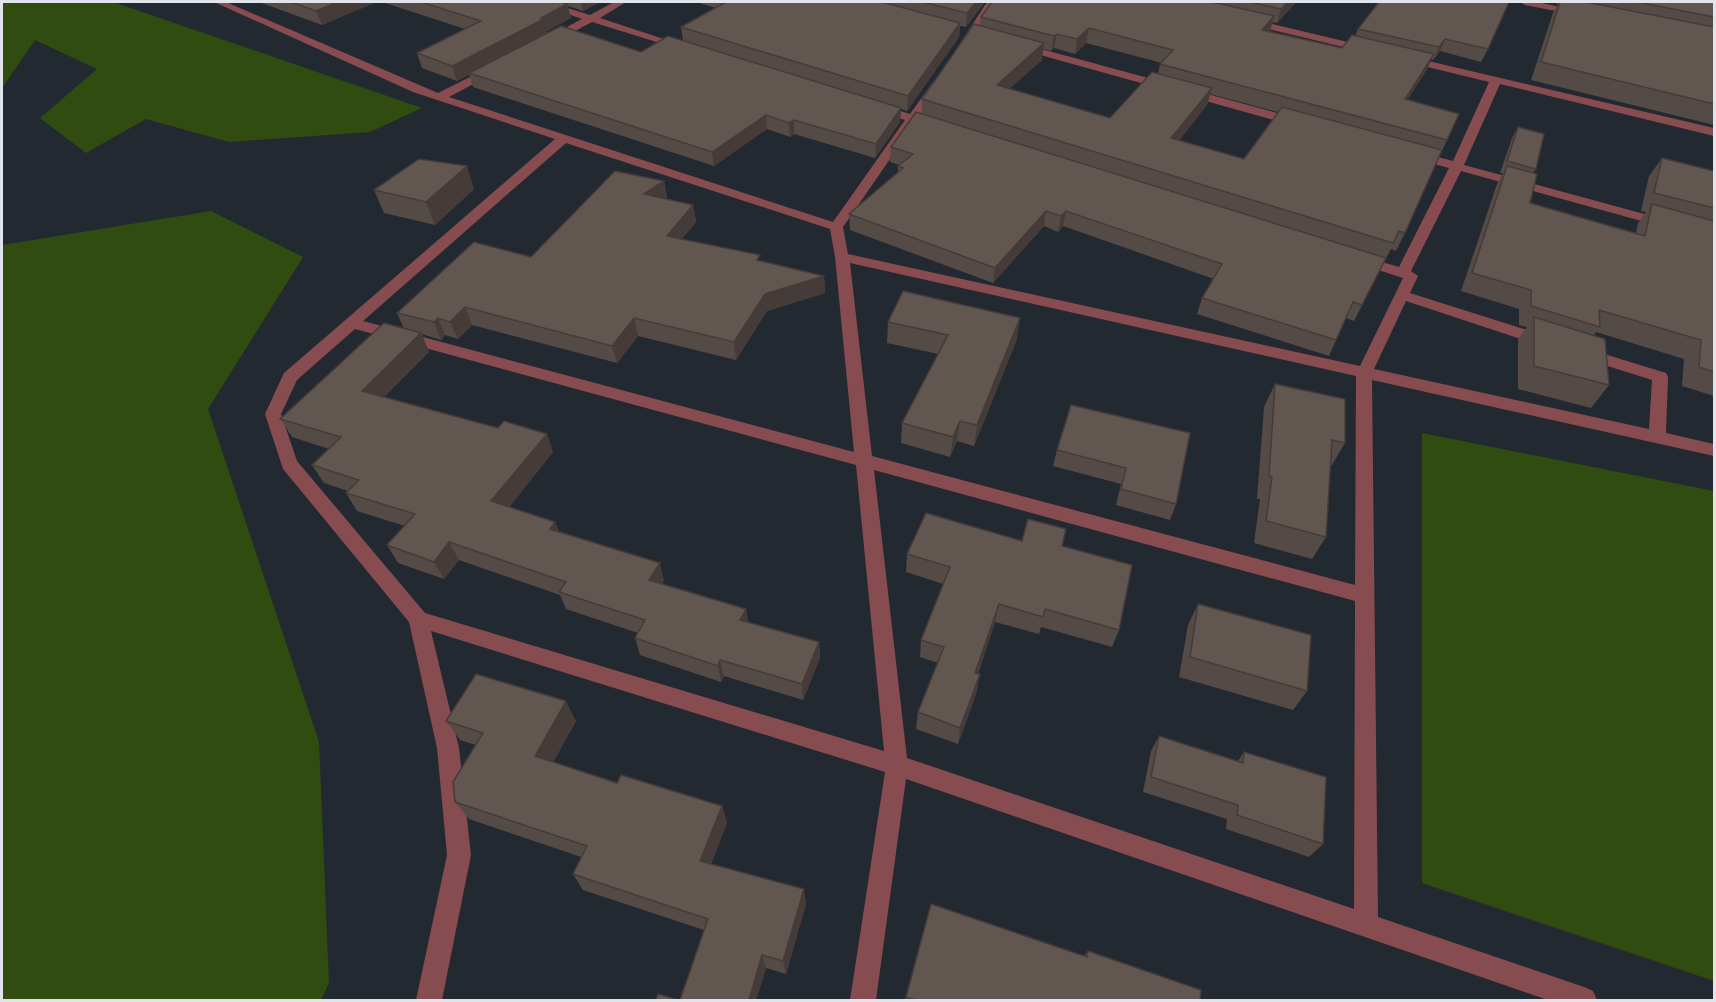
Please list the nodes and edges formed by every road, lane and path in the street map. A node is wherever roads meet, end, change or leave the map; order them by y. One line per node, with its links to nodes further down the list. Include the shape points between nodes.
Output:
1 (219, 2): 14 (street)
2 (539, 2): 7 (street)
3 (621, 2): 7 (street)
4 (992, 2): 16 (street)
5 (1525, 2): 6 (street)
6 (1592, 15)
7 (591, 18): 10 (street); 11 (street)
8 (1234, 18): 13 (street)
9 (1006, 43): 17 (street)
10 (541, 44)
11 (691, 49)
12 (501, 66): 14 (street)
13 (1496, 80): 19 (street); 22 (street)
14 (440, 98): 20 (street)
15 (868, 105): 16 (street)
16 (912, 118): 18 (street); 23 (street)
17 (1307, 125)
18 (946, 129)
19 (1714, 132)
20 (564, 138): 23 (street); 29 (street)
21 (1399, 150): 22 (street)
22 (1457, 166): 24 (street); 27 (street)
23 (836, 227): 26 (street)
24 (1714, 237)
25 (1346, 255): 27 (street)
26 (842, 257): 30 (street); 33 (street)
27 (1403, 274): 28 (street, via 1411,276)
28 (1402, 295): 30 (street); 31 (street, via 1660,377)
29 (352, 323): 33 (street); 35 (street, via 290,377 273,414 289,464)
30 (1364, 374): 31 (street); 34 (street)
31 (1658, 438): 32 (street)
32 (1714, 450)
33 (865, 460): 34 (street); 36 (street)
34 (1364, 595): 37 (street)
35 (418, 619): 36 (street); 38 (street, via 448,748 459,855)
36 (897, 765): 37 (street); 39 (street)
37 (1366, 925): 40 (street)
38 (429, 1000)
39 (863, 1000)
40 (1584, 1000)

